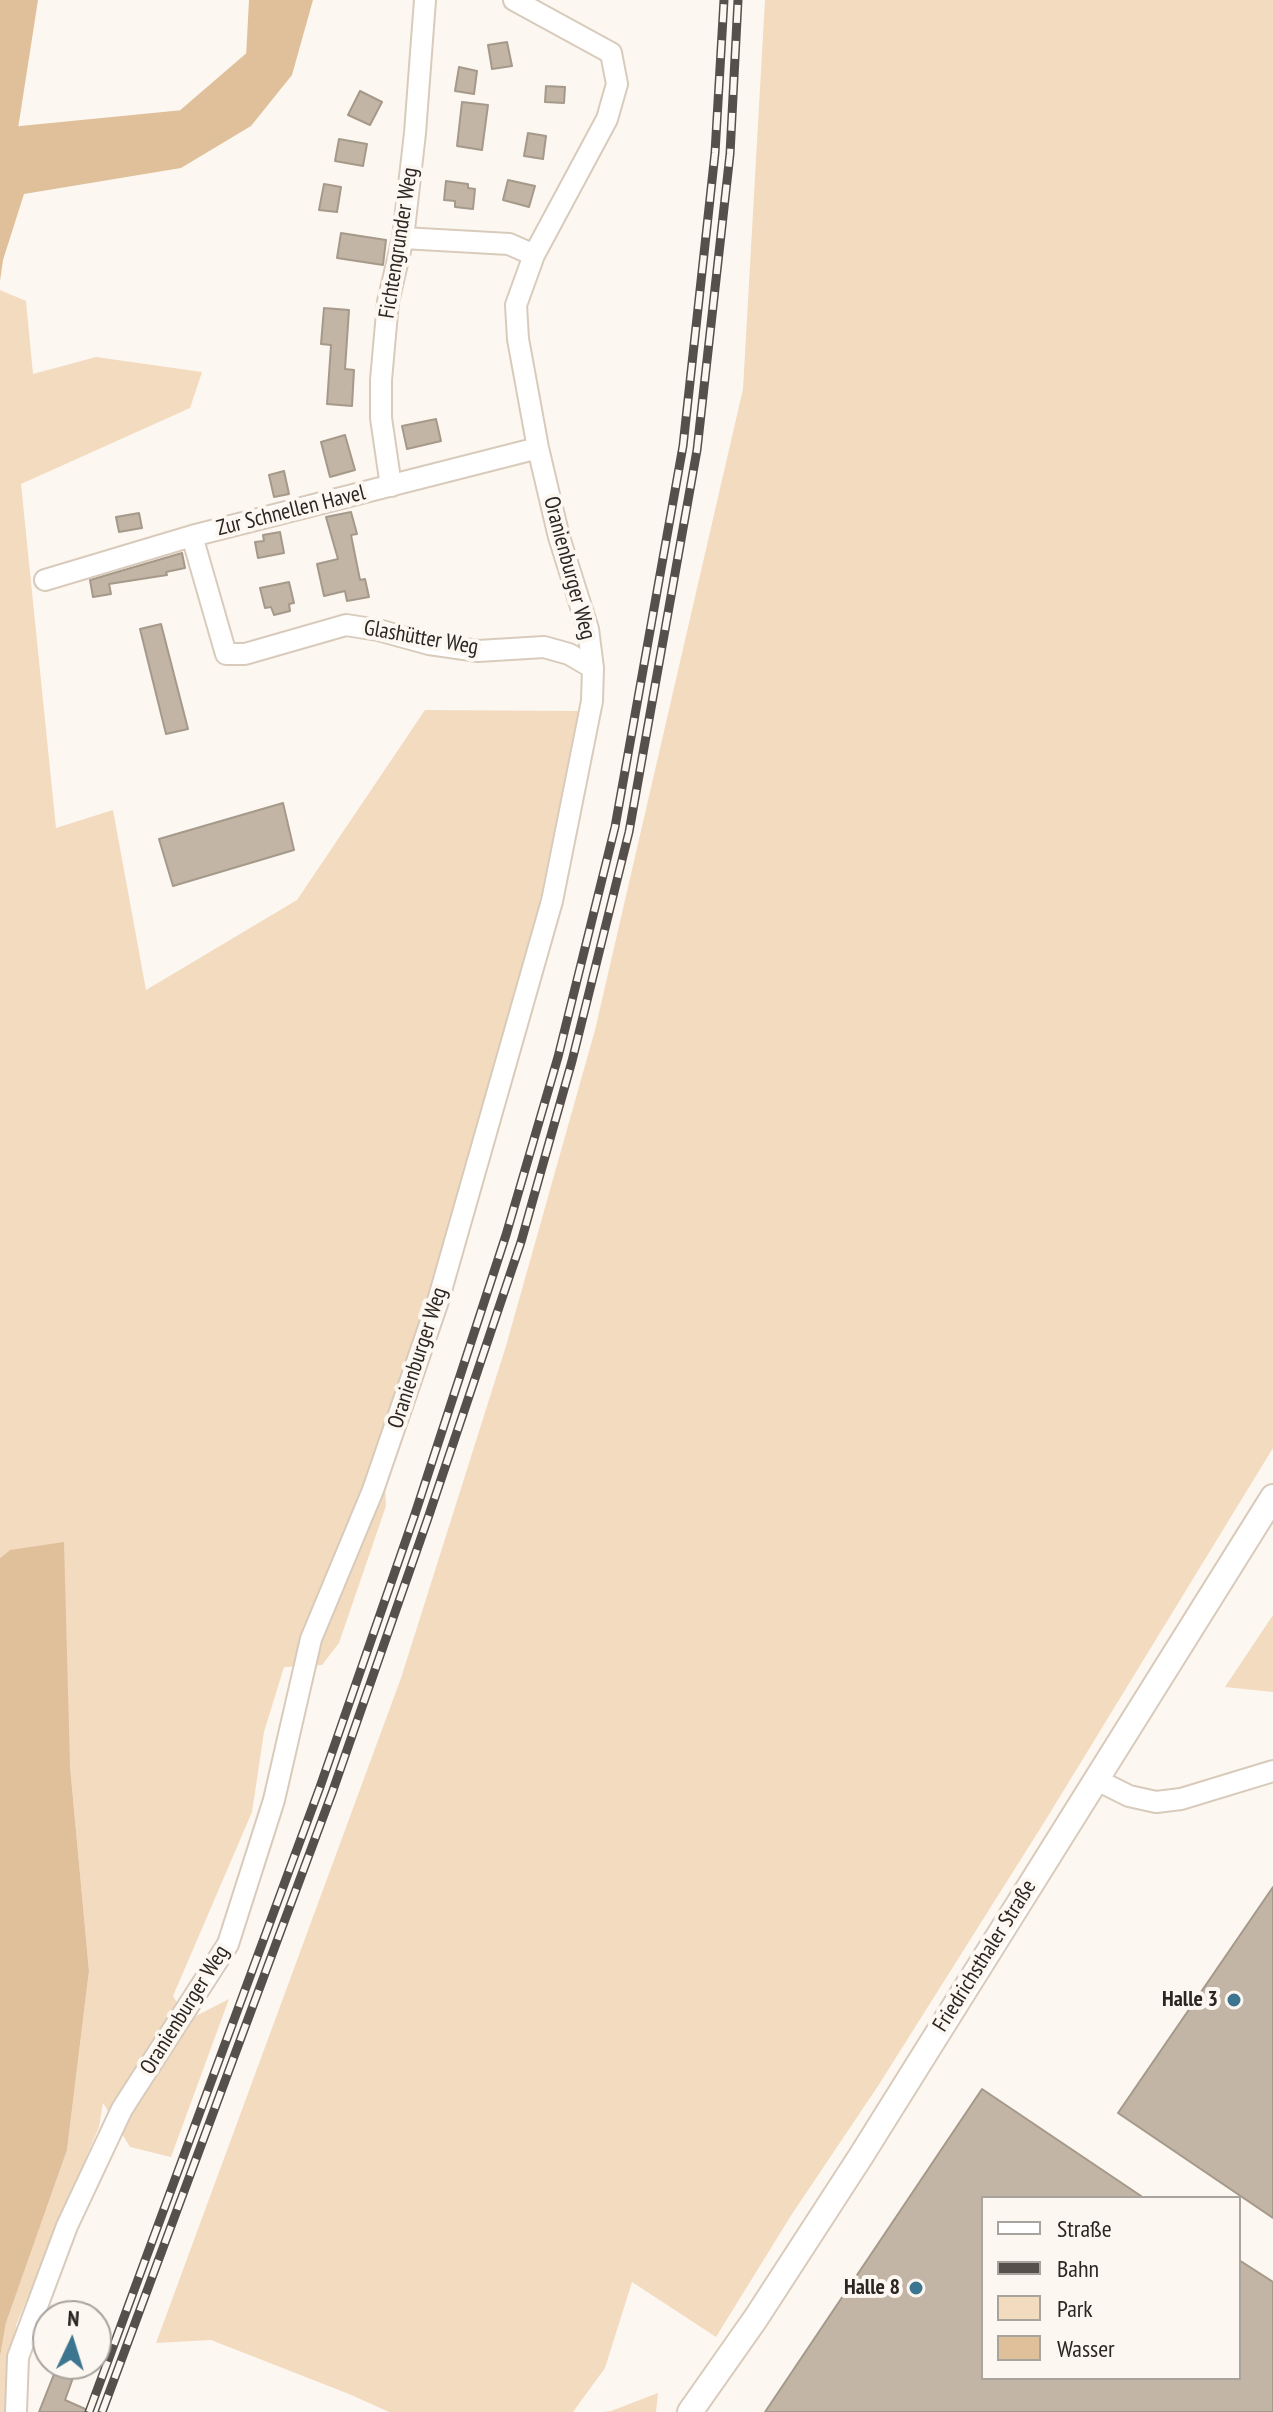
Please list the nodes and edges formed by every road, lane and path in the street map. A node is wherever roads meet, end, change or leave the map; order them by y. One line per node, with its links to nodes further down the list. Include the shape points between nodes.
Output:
1 (425, 0): 3 (street, Fichtengrunder Weg)
2 (514, 0): 4 (street, Oranienburger Weg, via 611,53 617,84 607,119)
3 (403, 238): 4 (street, via 509,244); 6 (street, Fichtengrunder Weg, via 388,302 381,380)
4 (534, 255): 5 (street, Oranienburger Weg, via 516,305)
5 (538, 448): 6 (street, Zur Schnellen Havel); 9 (street, Oranienburger Weg, via 588,629)
6 (391, 486): 7 (street, Zur Schnellen Havel)
7 (192, 536): 8 (street, Zur Schnellen Havel); 9 (street, Glashütter Weg, via 226,654 245,654 346,625 478,651 544,647)
8 (45, 580)
9 (593, 668): 13 (street, Oranienburger Weg, via 592,701 548,916 438,1301 373,1490 311,1639 274,1800 228,1944 122,2109 67,2226 18,2357)
10 (1273, 1497): 12 (street, Friedrichsthaler Straße)
11 (1273, 1771): 12 (street, via 1156,1802)
12 (1095, 1779): 14 (street, Friedrichsthaler Straße, via 853,2168)
13 (16, 2412)
14 (690, 2412)

